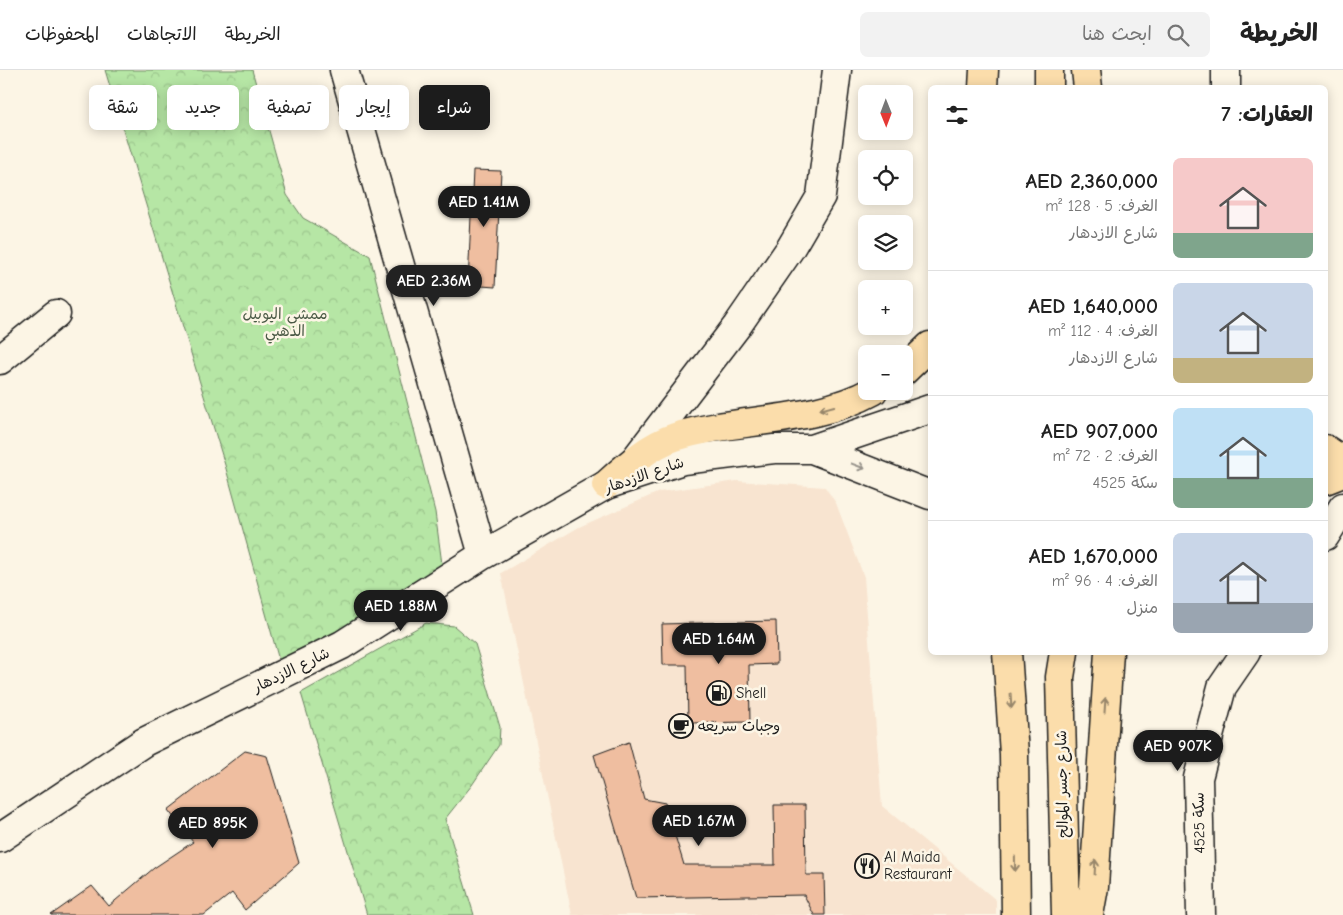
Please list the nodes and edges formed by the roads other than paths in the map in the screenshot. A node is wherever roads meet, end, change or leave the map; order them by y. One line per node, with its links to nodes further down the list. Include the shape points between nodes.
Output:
1 (344, 70): 31 (street)
2 (837, 70): 21 (street, via 821,196 790,250 737,326)
3 (984, 70): 8 (main road)
4 (999, 70): 9 (main road)
5 (1049, 70): 10 (main road)
6 (1086, 70): 11 (main road)
7 (1226, 70): 12 (street)
8 (983, 85)
9 (999, 85)
10 (1049, 85)
11 (1088, 85)
12 (1226, 85)
13 (56, 314): 15 (street)
14 (928, 348): 16 (main road)
15 (0, 360)
16 (913, 362)
17 (858, 399): 21 (main road, one-way to 21, via 814,412 674,438)
18 (928, 410): 19 (street, شارع الازدهار)
19 (812, 450): 27 (street, شارع الازدهار, via 774,449 683,460); 28 (street, شارع الازدهار, one-way to 28)
20 (1328, 451): 22 (main road)
21 (637, 456): 27 (main road)
22 (1343, 460)
23 (1328, 468): 24 (street)
24 (1343, 468)
25 (1343, 473): 26 (main road)
26 (1328, 479)
27 (606, 485): 31 (street, شارع الازدهار)
28 (928, 495)
29 (1343, 506): 30 (street)
30 (1328, 531)
31 (483, 555): 36 (street, شارع الازدهار, via 342,645 144,742)
32 (1007, 655): 37 (main road, one-way to 37, via 1014,754)
33 (1064, 655): 38 (main road, شارع جسر الموالح, via 1060,677)
34 (1109, 655): 39 (main road, one-way to 34, via 1094,887)
35 (1244, 655): 40 (street, سكة 4525, via 1222,687 1198,778)
36 (0, 838)
37 (1016, 915)
38 (1066, 915)
39 (1089, 915)
40 (1201, 915)

